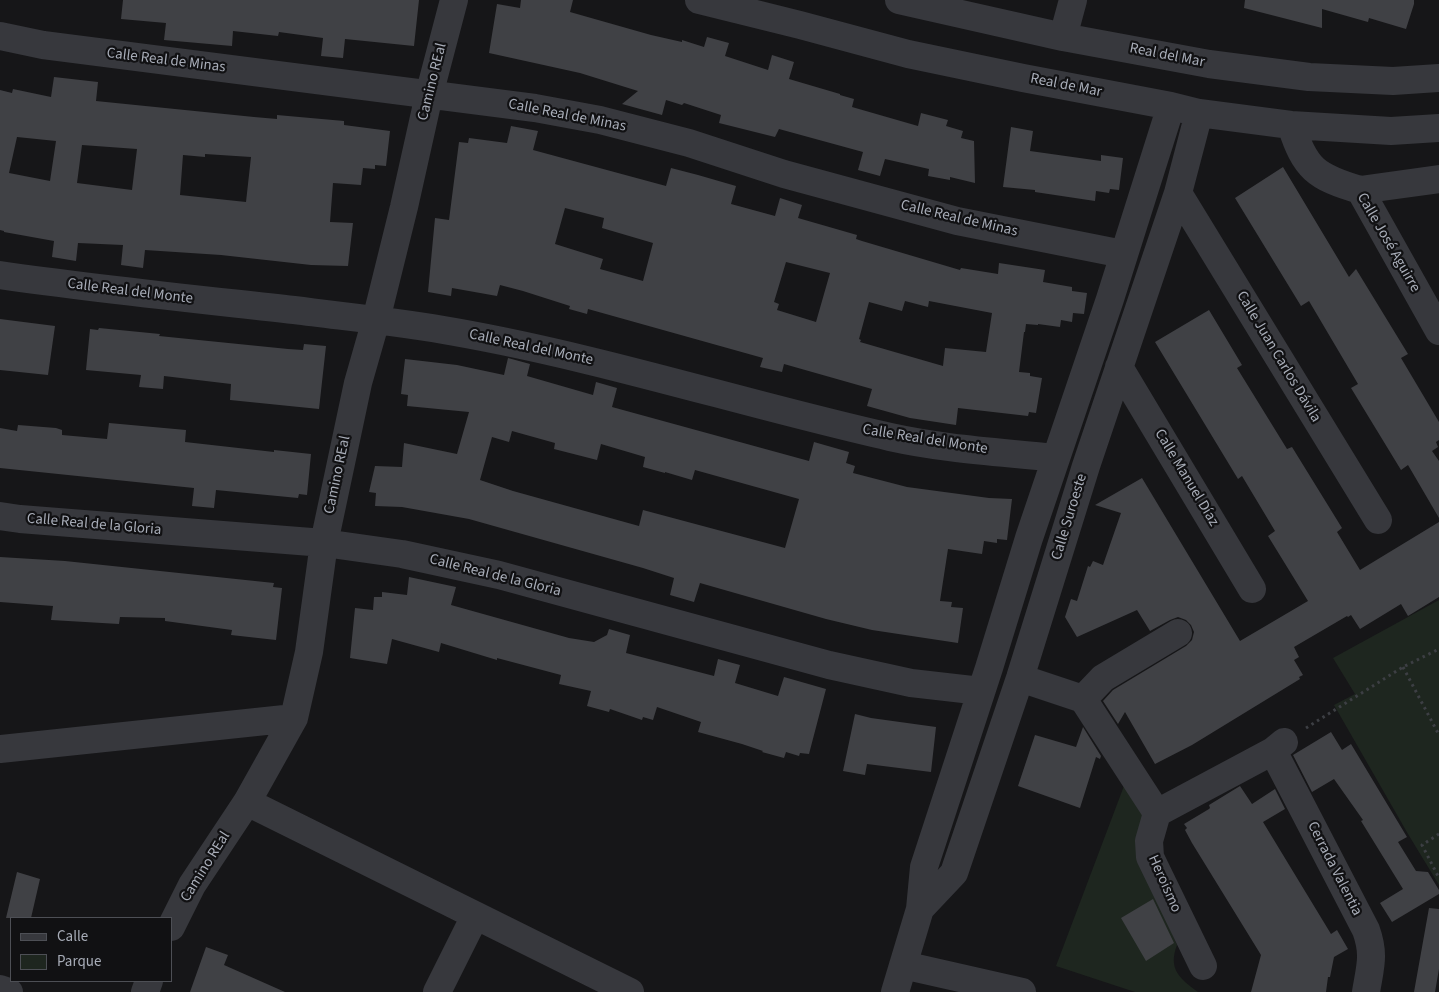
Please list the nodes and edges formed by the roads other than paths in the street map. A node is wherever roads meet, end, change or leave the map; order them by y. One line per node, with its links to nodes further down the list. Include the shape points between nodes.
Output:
1 (454, 0): 8 (street, Camino REal)
2 (699, 0): 9 (street, Real de Mar, via 908,54)
3 (899, 0): 6 (street, Real del Mar)
4 (1073, 0): 6 (street)
5 (0, 36): 8 (street, Calle Real de Minas, via 43,45)
6 (1063, 37): 7 (street, Real del Mar, via 1209,64 1309,77 1393,81)
7 (1439, 78)
8 (429, 95): 16 (street, Calle Real de Minas, via 600,120 689,142 784,174 957,221); 18 (street, Camino REal)
9 (1171, 106): 10 (street, Real de Mar); 16 (street, Calle Suroeste)
10 (1199, 113): 11 (street, Real de Mar); 15 (street, Calle Suroeste)
11 (1292, 125): 12 (street, Real de Mar, via 1391,131); 14 (street, Calle José Aguirre, via 1307,164 1337,183)
12 (1439, 128)
13 (1439, 179): 14 (street)
14 (1360, 190): 19 (street, Calle José Aguirre)
15 (1178, 193): 20 (street, Calle Suroeste); 23 (street, Calle Juan Carlos Dávila)
16 (1123, 254): 21 (street, Calle Suroeste)
17 (0, 275): 18 (street, Calle Real del Monte)
18 (376, 320): 21 (street, Calle Real del Monte, via 538,348 892,437); 24 (street, Camino REal, via 358,383)
19 (1439, 330)
20 (1119, 367): 25 (street, Calle Manuel Díaz); 27 (street, Calle Suroeste)
21 (1055, 458): 28 (street, Calle Suroeste)
22 (0, 516): 24 (street, Calle Real de la Gloria)
23 (1378, 520)
24 (324, 543): 28 (street, Calle Real de la Gloria, via 402,554 499,575 848,669 911,683); 30 (street, Camino REal, via 309,652)
25 (1252, 589)
26 (1178, 633): 29 (street, via 1102,678)
27 (1020, 678): 29 (street); 34 (street, Calle Suroeste, via 954,873)
28 (981, 691): 34 (street, Calle Suroeste, via 924,867)
29 (1083, 699): 33 (street)
30 (294, 718): 31 (street); 32 (street, Camino REal)
31 (0, 749)
32 (247, 802): 35 (street); 36 (street, Camino REal, via 192,885)
33 (1157, 813): 38 (street, Heroismo, via 1149,842 1150,857); 45 (street, Cerrada Valentia, via 1279,747 1366,930 1372,956)
34 (920, 909): 37 (street, Calle Suroeste)
35 (475, 916): 41 (street); 42 (street)
36 (172, 925)
37 (903, 964): 43 (street, Calle Suroeste); 44 (street)
38 (1203, 966)
39 (0, 990): 40 (street)
40 (9, 992)
41 (437, 992)
42 (630, 992)
43 (895, 992)
44 (1022, 992)
45 (1366, 992)

